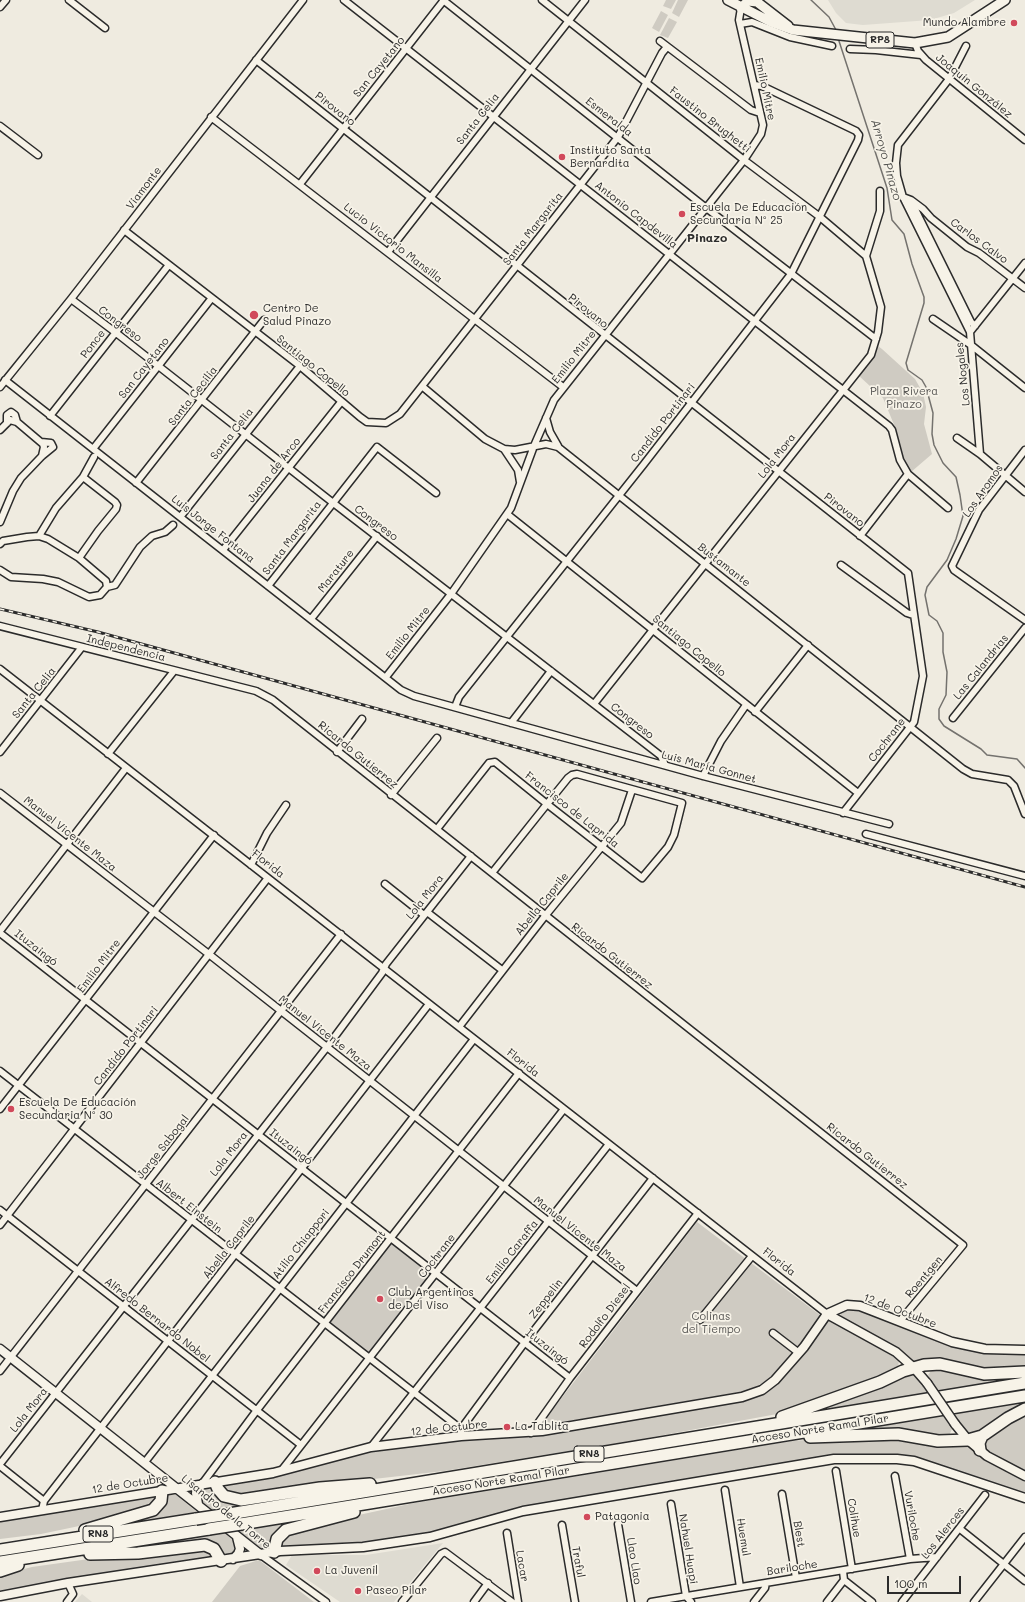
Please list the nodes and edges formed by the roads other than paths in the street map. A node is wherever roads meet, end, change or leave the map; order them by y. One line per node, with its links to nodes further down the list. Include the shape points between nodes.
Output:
1 (5, 0): 10 (street)
2 (68, 0): 14 (street)
3 (303, 0): 23 (street, Viamonte)
4 (344, 0): 20 (street, Antonio Capdevilla)
5 (444, 0): 20 (street, San Cayetano); 24 (street, Esmeralda)
6 (542, 0): 12 (street, Faustino Brughetti)
7 (585, 0): 12 (street, Santa Celia)
8 (728, 0): 11 (main road)
9 (1005, 0): 16 (main road, RP8, via 948,37)
10 (0, 7)
11 (741, 8): 13 (street, Emilio Mitre); 16 (main road, RP8, via 748,1 757,2 793,30)
12 (569, 21): 24 (street, Santa Celia); 26 (street, Faustino Brughetti)
13 (740, 24): 17 (street, via 752,22 790,37); 27 (street, Emilio Mitre)
14 (105, 28)
15 (660, 41): 19 (street)
16 (915, 43): 22 (street, Joaquín González)
17 (832, 46)
18 (966, 46): 25 (street)
19 (667, 47): 26 (street, Santa Margarita); 28 (street, via 751,110)
20 (407, 48): 29 (street, Antonio Capdevilla); 32 (street, San Cayetano)
21 (850, 50): 22 (street)
22 (921, 55): 25 (street, Joaquín González)
23 (256, 60): 30 (street, Viamonte); 32 (street, Pirovano)
24 (530, 69): 29 (street, Santa Celia); 33 (street, Esmeralda)
25 (949, 79): 34 (street, Joaquín González); 40 (street, via 898,145 897,176)
26 (647, 84): 33 (street, Santa Margarita); 36 (street, Faustino Brughetti)
27 (754, 85): 28 (street, Emilio Mitre); 44 (street, Candido Portinari, via 762,86 807,107 856,131 859,135)
28 (760, 113): 36 (street, Emilio Mitre, via 763,124 761,134)
29 (493, 116): 38 (street, Antonio Capdevilla); 41 (street, Santa Celia)
30 (211, 117): 37 (street, Lucio Victorio Mansilla); 45 (street, Viamonte)
31 (0, 126): 35 (street)
32 (343, 127): 37 (street, San Cayetano); 41 (street, Pirovano)
33 (618, 137): 38 (street, Santa Margarita); 43 (street, Esmeralda)
34 (1025, 140)
35 (38, 155)
36 (744, 160): 43 (street, Emilio Mitre); 44 (street, Faustino Brughetti)
37 (300, 184): 46 (street, Lucio Victorio Mansilla)
38 (580, 184): 47 (street, Antonio Capdevilla); 51 (street, Santa Margarita)
39 (880, 191): 48 (street, via 880,211)
40 (903, 197): 42 (street, Carlos Calvo); 64 (street)
41 (430, 198): 46 (street, Santa Celia); 51 (street, Pirovano)
42 (911, 200): 53 (street, Carlos Calvo, via 967,247 979,252); 61 (street)
43 (706, 207): 47 (street, Emilio Mitre); 52 (street, Esmeralda)
44 (820, 217): 48 (street, Faustino Brughetti); 52 (street, Candido Portinari)
45 (124, 230): 50 (street, Santiago Copello); 55 (street, Viamonte)
46 (388, 252): 57 (street, Lucio Victorio Mansilla)
47 (668, 253): 60 (street, Antonio Capdevilla); 65 (street, Emilio Mitre)
48 (866, 256): 66 (street, Lola Mora, via 881,307)
49 (1025, 263): 53 (street, Los Nogales)
50 (168, 266): 56 (street, Santiago Copello); 62 (street, Ponce)
51 (517, 266): 57 (street, Santa Margarita); 65 (street, Pirovano)
52 (791, 274): 60 (street, Candido Portinari); 66 (street, Esmeralda)
53 (1013, 278): 54 (street, Carlos Calvo); 61 (street, Los Nogales)
54 (1025, 288)
55 (70, 299): 62 (street, Congreso); 70 (street, Viamonte)
56 (211, 299): 63 (street, Santiago Copello); 68 (street, San Cayetano)
57 (475, 319): 72 (street, Santa Margarita); 73 (street, Lucio Victorio Mansilla)
58 (932, 319): 67 (street)
59 (264, 320): 63 (street, Santa Cecilia)
60 (756, 322): 75 (street, Antonio Capdevilla); 78 (street, Candido Portinari)
61 (974, 326): 64 (street, Los Nogales)
62 (115, 332): 68 (street, Congreso); 80 (street, Ponce)
63 (256, 332): 69 (street, Santiago Copello); 76 (street, Santa Cecilia)
64 (970, 332): 67 (street, Los Nogales)
65 (604, 336): 73 (street, Emilio Mitre); 78 (street, Pirovano)
66 (876, 339): 75 (street, Lola Mora, via 871,355)
67 (971, 345): 74 (street); 91 (street, Los Nogales)
68 (158, 366): 76 (street, Congreso); 88 (street, San Cayetano)
69 (300, 366): 77 (street, Santiago Copello); 83 (street, Santa Celia)
70 (5, 380): 71 (street, Viamonte); 80 (street, Luis Jorge Fontana)
71 (0, 387)
72 (422, 387): 79 (street, Santa Margarita); 89 (street, via 485,439)
73 (563, 388): 81 (street, Emilio Mitre)
74 (1025, 388)
75 (843, 390): 95 (street, Lola Mora); 96 (street, Antonio Capdevilla, via 892,430 900,460)
76 (202, 400): 83 (street, Congreso); 100 (street, Santa Cecilia)
77 (340, 402): 79 (street, Santiago Copello, via 367,422 386,423); 94 (street, Juana de Arco)
78 (691, 403): 95 (street, Pirovano); 103 (street, Candido Portinari)
79 (400, 414)
80 (50, 416): 88 (street, Luis Jorge Fontana)
81 (546, 417): 86 (street, Emilio Mitre); 87 (street)
82 (0, 430): 85 (street, via 10,420)
83 (244, 434): 94 (street, Congreso); 107 (street, Santa Celia)
84 (957, 438): 91 (street)
85 (41, 442): 92 (street, via 44,447); 92 (street, via 51,443 53,447)
86 (534, 446): 87 (street, via 551,444); 89 (street, via 515,450); 99 (street, Emilio Mitre)
87 (558, 447): 103 (street, Bustamante)
88 (92, 449): 100 (street, Luis Jorge Fontana)
89 (504, 449): 99 (street, via 518,470)
90 (1025, 450): 97 (street, Los Aromos)
91 (980, 454): 97 (street)
92 (42, 456): 108 (street, via 13,491)
93 (94, 457): 98 (street)
94 (289, 468): 104 (street, Congreso); 114 (street, Juana de Arco)
95 (778, 471): 112 (street, Pirovano); 117 (street, Lola Mora)
96 (908, 474): 105 (street, Antonio Capdevilla); 112 (street)
97 (1005, 476): 101 (street); 126 (street, Los Aromos, via 974,519 952,568)
98 (83, 477): 110 (street, via 56,508); 115 (street, via 117,506)
99 (520, 482): 106 (street, Emilio Mitre)
100 (136, 483): 107 (street, Luis Jorge Fontana)
101 (1025, 492)
102 (436, 493): 104 (street, Santa Margarita, via 377,447)
103 (618, 495): 116 (street, Candido Portinari); 117 (street, Bustamante)
104 (332, 502): 111 (street, Congreso); 121 (street, Santa Margarita)
105 (948, 508)
106 (507, 514): 116 (street, Santiago Copello); 123 (street, Emilio Mitre)
107 (181, 516): 114 (street, Luis Jorge Fontana)
108 (0, 522)
109 (173, 525): 122 (street, via 165,532 152,536 140,547 115,585)
110 (39, 536): 113 (street); 115 (street, via 55,542)
111 (377, 536): 123 (street, Congreso); 125 (street, Marature)
112 (860, 536): 120 (street, Pirovano)
113 (1, 540)
114 (224, 550): 121 (street, Luis Jorge Fontana)
115 (79, 558): 122 (street, via 106,580)
116 (566, 563): 129 (street, Santiago Copello); 130 (street, Candido Portinari)
117 (706, 564): 129 (street, Lola Mora); 131 (street, Bustamante)
118 (841, 565): 124 (street)
119 (0, 570): 122 (street, via 11,577 58,582 89,597 100,595)
120 (909, 575): 124 (street, Cochrane)
121 (268, 586): 125 (street, Luis Jorge Fontana)
122 (107, 588)
123 (451, 594): 130 (street, Congreso); 136 (street, Emilio Mitre)
124 (913, 615): 147 (street, Cochrane, via 923,681)
125 (311, 619): 136 (street, Luis Jorge Fontana)
126 (1025, 620)
127 (0, 626): 132 (street, Independencia)
128 (1025, 628): 144 (street, Las Calandrias)
129 (653, 630): 140 (street, Lola Mora); 141 (street, Santiago Copello)
130 (507, 637): 135 (street, Congreso); 142 (street, Candido Portinari, via 459,698)
131 (808, 645): 143 (street); 147 (street, Bustamante)
132 (82, 647): 134 (street, Independencia); 139 (street, Santa Celia)
133 (0, 669): 139 (street, Florida)
134 (174, 671): 137 (street, Independencia); 151 (street)
135 (551, 671): 140 (street, Congreso); 146 (street)
136 (386, 677): 138 (street, Luis Jorge Fontana)
137 (246, 689): 150 (street, Ricardo Gutierrez, via 273,700)
138 (408, 694): 142 (street, Luis María Gonnet)
139 (40, 701): 149 (street, Santa Celia); 151 (street, Florida)
140 (594, 704): 152 (street, Congreso, via 661,756)
141 (746, 705): 143 (street, Santiago Copello); 154 (street, via 721,741)
142 (455, 707): 146 (street, Luis María Gonnet)
143 (755, 712): 157 (street, Santiago Copello)
144 (953, 718)
145 (362, 719): 150 (street)
146 (511, 723): 152 (street, Luis María Gonnet)
147 (912, 727): 157 (street, Cochrane); 162 (street, Bustamante, via 967,771 1008,780 1014,786)
148 (437, 738): 158 (street)
149 (0, 752)
150 (337, 752): 158 (street, Ricardo Gutierrez)
151 (108, 754): 153 (street, Florida)
152 (665, 765): 154 (street, Luis María Gonnet)
153 (126, 768): 166 (street, Florida); 167 (street)
154 (703, 776): 161 (street, Luis María Gonnet)
155 (632, 790): 159 (street, via 577,774 572,775); 168 (street, Abella Caprile, via 621,823); 168 (street, Francisco de Laprida, via 682,803 674,835 668,847 642,878)
156 (0, 793): 167 (street, Manuel Vicente Maza)
157 (858, 793): 161 (street, Cochrane)
158 (391, 795): 164 (street, Ricardo Gutierrez)
159 (547, 804): 164 (street, Francisco de Laprida, via 496,762 489,763); 168 (street, Francisco de Laprida); 171 (street)
160 (286, 805): 170 (street, via 267,833)
161 (843, 813): 163 (street, Luis María Gonnet)
162 (1025, 814)
163 (889, 824)
164 (437, 829): 169 (street, Ricardo Gutierrez)
165 (866, 834): 172 (street)
166 (214, 835): 170 (street, Florida); 175 (street, Emilio Mitre)
167 (68, 845): 175 (street, Manuel Vicente Maza); 178 (street)
168 (602, 847): 177 (street, Abella Caprile)
169 (471, 856): 171 (street, Ricardo Gutierrez); 176 (street, Lola Mora)
170 (251, 865): 173 (street, Florida)
171 (492, 873): 177 (street, Ricardo Gutierrez)
172 (1025, 876)
173 (267, 879): 179 (street, Florida); 180 (street, Candido Portinari)
174 (385, 884): 176 (street)
175 (152, 912): 180 (street, Manuel Vicente Maza); 183 (street, Emilio Mitre)
176 (426, 913): 181 (street, Lola Mora); 182 (street)
177 (545, 916): 182 (street, Abella Caprile); 214 (street, Ricardo Gutierrez)
178 (0, 932): 183 (street, Ituzaingó)
179 (342, 934): 181 (street, Florida); 185 (street, Jorge Sabogal)
180 (210, 955): 185 (street, Manuel Vicente Maza); 188 (street, Candido Portinari)
181 (384, 968): 184 (street, Florida); 189 (street, Lola Mora)
182 (502, 970): 186 (street, Abella Caprile)
183 (86, 999): 188 (street, Ituzaingó); 193 (street, Emilio Mitre)
184 (429, 1004): 186 (street, Florida); 192 (street, Abella Caprile)
185 (282, 1012): 189 (street, Manuel Vicente Maza); 194 (street, Jorge Sabogal)
186 (459, 1026): 187 (street, Florida)
187 (474, 1039): 191 (street, Florida); 197 (street, Atilio Chiappori)
188 (142, 1043): 194 (street, Ituzaingó); 198 (street, Candido Portinari)
189 (327, 1047): 192 (street, Manuel Vicente Maza); 199 (street, Lola Mora)
190 (0, 1071): 193 (street, Albert Einstein)
191 (519, 1073): 196 (street, Florida); 201 (street, Francisco Drumont)
192 (370, 1081): 197 (street, Manuel Vicente Maza); 202 (street, Abella Caprile)
193 (18, 1085): 195 (street, Emilio Mitre); 198 (street, Albert Einstein)
194 (213, 1099): 199 (street, Ituzaingó); 204 (street, Jorge Sabogal)
195 (0, 1109)
196 (564, 1109): 200 (street, Florida); 205 (street, Cochrane)
197 (414, 1116): 201 (street, Manuel Vicente Maza); 206 (street, Atilio Chiappori)
198 (74, 1129): 204 (street, Albert Einstein); 209 (street, Candido Portinari)
199 (257, 1133): 202 (street, Ituzaingó); 210 (street, Lola Mora)
200 (609, 1144): 203 (street, Florida); 211 (street, Emilio Caraffa)
201 (459, 1151): 205 (street, Manuel Vicente Maza); 213 (street, Francisco Drumont)
202 (302, 1168): 206 (street, Ituzaingó); 215 (street, Abella Caprile)
203 (653, 1178): 208 (street, Florida); 216 (street, Zeppelin)
204 (146, 1185): 210 (street, Albert Einstein); 218 (street, Jorge Sabogal)
205 (504, 1186): 211 (street, Manuel Vicente Maza); 219 (street, Cochrane)
206 (346, 1203): 213 (street, Ituzaingó); 220 (street, Atilio Chiappori)
207 (0, 1210): 209 (street, Alfredo Bernardo Nobel)
208 (698, 1213): 217 (street, Florida); 221 (street, Rodolfo Diesel)
209 (7, 1216): 212 (street, Candido Portinari); 218 (street, Alfredo Bernardo Nobel)
210 (190, 1220): 215 (street, Albert Einstein); 222 (street, Lola Mora)
211 (548, 1221): 216 (street, Manuel Vicente Maza); 223 (street, Emilio Caraffa)
212 (0, 1225)
213 (391, 1238): 219 (street, Ituzaingó); 227 (street, Francisco Drumont)
214 (963, 1245): 226 (street, Roentgen)
215 (236, 1255): 220 (street, Albert Einstein); 229 (street, Abella Caprile)
216 (592, 1256): 221 (street, Manuel Vicente Maza); 230 (street, Zeppelin)
217 (752, 1256): 224 (street, Florida); 225 (street)
218 (78, 1271): 222 (street, Alfredo Bernardo Nobel); 234 (street, Jorge Sabogal)
219 (436, 1273): 223 (street, Ituzaingó); 235 (street, Cochrane)
220 (279, 1289): 227 (street, Albert Einstein); 239 (street, Atilio Chiappori)
221 (637, 1291): 240 (street, Rodolfo Diesel)
222 (123, 1306): 229 (street, Alfredo Bernardo Nobel); 242 (street, Lola Mora)
223 (481, 1308): 230 (street, Ituzaingó); 243 (street, Emilio Caraffa)
224 (827, 1314): 226 (street, 12 de Octubre, via 836,1308 852,1305); 233 (street, 12 de Octubre); 236 (street, Florida, via 890,1348)
225 (700, 1320)
226 (900, 1321): 232 (street, 12 de Octubre, via 952,1342 985,1349)
227 (324, 1324): 235 (street, Albert Einstein); 245 (street, Francisco Drumont)
228 (773, 1333): 233 (street)
229 (168, 1341): 239 (street, Alfredo Bernardo Nobel); 248 (street, Abella Caprile)
230 (525, 1342): 240 (street, Ituzaingó); 249 (street, Zeppelin)
231 (0, 1349): 234 (street, Lisandro de la Torre)
232 (1025, 1350)
233 (799, 1353): 250 (street, 12 de Octubre, via 775,1380 762,1390 749,1395)
234 (10, 1357): 237 (street, Jorge Sabogal); 242 (street, Lisandro de la Torre)
235 (369, 1359): 243 (street, Albert Einstein); 254 (street, Cochrane)
236 (914, 1368): 238 (highway, via 940,1364 984,1374); 247 (highway); 253 (street, Florida, bridge)
237 (0, 1371)
238 (1025, 1372)
239 (212, 1376): 245 (street, Alfredo Bernardo Nobel); 257 (street, Atilio Chiappori)
240 (570, 1378): 250 (street, Rodolfo Diesel)
241 (1025, 1383): 247 (highway, Acceso Norte Ramal Pilar / RN8)
242 (56, 1392): 248 (street, Lisandro de la Torre); 258 (street, Lola Mora)
243 (413, 1394): 249 (street, Albert Einstein); 255 (street, Emilio Caraffa)
244 (1025, 1396): 252 (highway, Acceso Norte Ramal Pilar / RN8)
245 (257, 1410): 254 (street, Alfredo Bernardo Nobel); 265 (street, Francisco Drumont)
246 (1025, 1410): 251 (highway)
247 (753, 1427): 263 (highway, Acceso Norte Ramal Pilar / RN8)
248 (101, 1428): 257 (street, Lisandro de la Torre); 273 (street, Abella Caprile)
249 (461, 1432): 250 (street, 12 de Octubre); 255 (street, 12 de Octubre)
250 (531, 1433)
251 (982, 1436): 253 (highway); 256 (highway)
252 (756, 1440): 253 (highway, via 898,1434 938,1441); 269 (highway, Acceso Norte Ramal Pilar / RN8)
253 (968, 1440): 256 (street, Florida)
254 (301, 1445): 259 (street, Cochrane)
255 (371, 1447): 259 (street, 12 de Octubre)
256 (980, 1450): 262 (street, Florida)
257 (145, 1462): 266 (street, Lisandro de la Torre)
258 (0, 1465): 273 (street)
259 (281, 1471): 264 (street, 12 de Octubre)
260 (836, 1471): 296 (street, Colihue)
261 (895, 1476): 292 (street, Vuriloche)
262 (1025, 1476)
263 (425, 1481): 264 (highway, via 349,1485 241,1500 224,1496); 284 (highway, Acceso Norte Ramal Pilar / RN8, bridge)
264 (216, 1482): 265 (street, 12 de Octubre)
265 (202, 1484): 266 (street, 12 de Octubre); 274 (street, via 196,1493)
266 (178, 1488): 268 (street, 12 de Octubre); 274 (street, Lisandro de la Torre)
267 (725, 1490): 305 (street, Huemul)
268 (162, 1491): 276 (street, 12 de Octubre); 284 (highway, via 160,1504 150,1511)
269 (434, 1492): 287 (highway, via 294,1527 279,1536); 288 (highway, Acceso Norte Ramal Pilar / RN8, bridge)
270 (782, 1494): 299 (street, Blest)
271 (985, 1496): 280 (street, Los Alerces)
272 (1025, 1498): 287 (street, via 914,1461 834,1459 523,1511 430,1537 363,1547)
273 (44, 1501): 276 (street)
274 (198, 1504): 282 (street, Lisandro de la Torre)
275 (671, 1504): 307 (street, Nahuel Huapi)
276 (42, 1510): 277 (street, 12 de Octubre)
277 (0, 1517)
278 (618, 1524): 315 (street, Llao Llao)
279 (562, 1525): 314 (street, Traful)
280 (960, 1529): 290 (street, Los Alerces); 295 (street)
281 (506, 1533): 313 (street, Lacar)
282 (237, 1537): 289 (street, Lisandro de la Torre); 291 (street, via 240,1549)
283 (1025, 1537): 295 (street)
284 (30, 1545): 285 (highway); 286 (highway, Acceso Norte Ramal Pilar / RN8)
285 (0, 1546)
286 (0, 1550)
287 (274, 1552): 289 (street)
288 (54, 1554): 293 (highway, via 138,1553 205,1545 216,1550); 294 (highway, Acceso Norte Ramal Pilar / RN8); 298 (highway)
289 (261, 1555): 291 (street); 309 (street, Lisandro de la Torre)
290 (937, 1557): 292 (street, Bariloche); 321 (street, Los Alerces)
291 (233, 1559): 293 (street)
292 (910, 1559): 296 (street, Bariloche)
293 (221, 1561): 302 (street)
294 (0, 1562)
295 (1004, 1564): 301 (street); 322 (street)
296 (852, 1569): 297 (street, Bariloche)
297 (843, 1570): 299 (street, Bariloche); 300 (street)
298 (0, 1571)
299 (796, 1578): 303 (street, Bariloche)
300 (844, 1580): 319 (street); 320 (street)
301 (1025, 1581)
302 (68, 1583): 306 (street); 308 (street, via 73,1594)
303 (766, 1583): 305 (street, Bariloche); 318 (street)
304 (488, 1584): 310 (street, via 445,1552); 311 (street); 312 (street)
305 (740, 1587): 307 (street, Bariloche)
306 (0, 1596)
307 (682, 1598): 316 (street, Bariloche); 317 (street)
308 (67, 1602)
309 (326, 1602)
310 (402, 1602)
311 (474, 1602)
312 (512, 1602)
313 (518, 1602)
314 (575, 1602)
315 (631, 1602)
316 (651, 1602)
317 (691, 1602)
318 (754, 1602)
319 (827, 1602)
320 (872, 1602)
321 (902, 1602)
322 (974, 1602)

